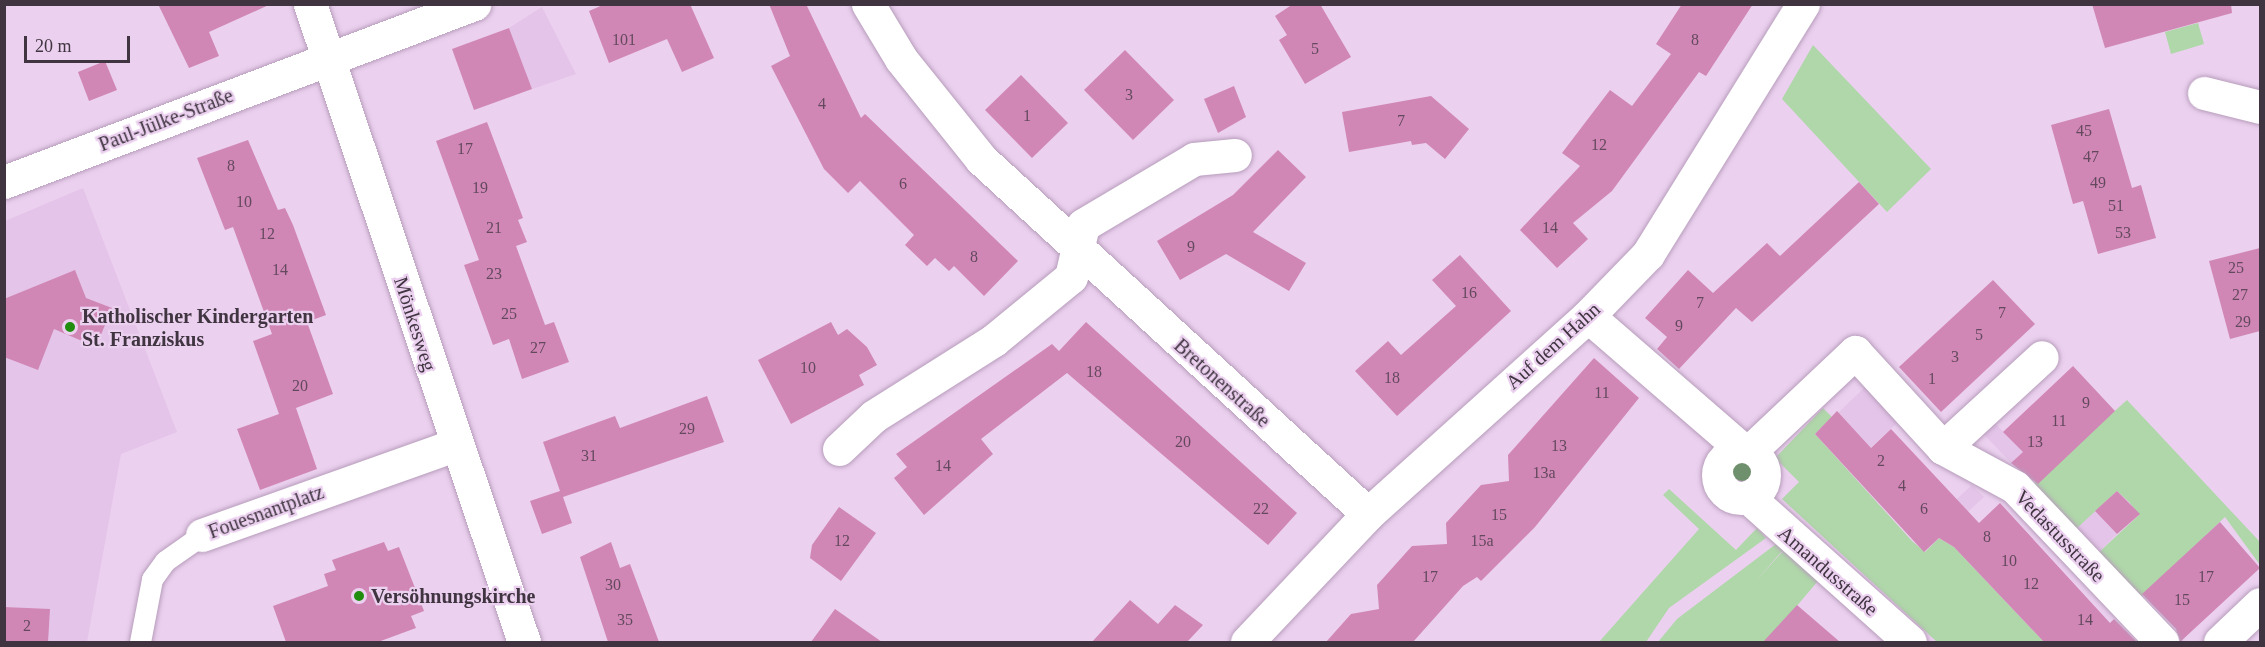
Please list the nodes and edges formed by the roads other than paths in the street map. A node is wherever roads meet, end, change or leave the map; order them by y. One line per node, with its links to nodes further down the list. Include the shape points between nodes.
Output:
1 (310, 4): 5 (street, Mönkesweg)
2 (474, 4): 5 (street, Paul-Jülke-Straße)
3 (868, 4): 10 (street, Bretonenstraße, via 901,58 981,159)
4 (1803, 4): 11 (street, Auf dem Hahn, via 1666,231)
5 (327, 60): 9 (street, Paul-Jülke-Straße); 13 (street, Mönkesweg)
6 (2204, 93): 7 (street)
7 (2260, 107)
8 (1235, 155): 10 (street, via 1194,159 1083,225)
9 (4, 182)
10 (1077, 250): 15 (street, via 1071,277 994,340 874,416); 17 (street, Bretonenstraße)
11 (1588, 316): 16 (street); 17 (street, Auf dem Hahn)
12 (2042, 357): 14 (street)
13 (455, 445): 18 (street, Fouesnantplatz); 21 (street, Mönkesweg)
14 (1943, 448): 16 (street, Vedastusstraße, via 1855,352); 24 (street, Vedastusstraße, via 2015,487)
15 (839, 449)
16 (1746, 452): 23 (street, Amandusstraße, via 1765,471 1761,487 1748,497)
17 (1368, 514): 22 (street, Auf dem Hahn)
18 (202, 535): 20 (lane, Fouesnantplatz, via 165,561 152,579)
19 (2260, 604): 25 (street)
20 (140, 642)
21 (524, 642)
22 (1250, 642)
23 (1910, 642)
24 (2162, 642)
25 (2220, 642)

